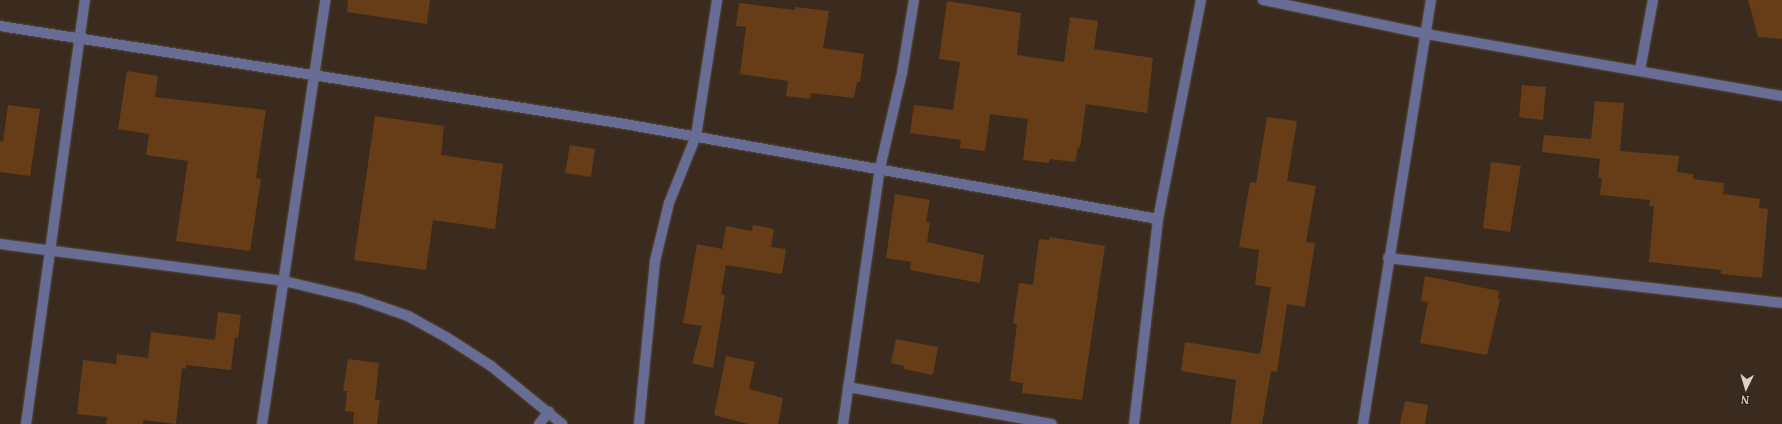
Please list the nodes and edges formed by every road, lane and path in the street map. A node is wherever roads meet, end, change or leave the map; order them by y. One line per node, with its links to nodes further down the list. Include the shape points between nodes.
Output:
1 (85, 0): 11 (street)
2 (325, 0): 13 (street)
3 (717, 0): 15 (street)
4 (914, 0): 16 (street, via 901,80)
5 (1201, 0): 17 (street)
6 (1264, 0): 10 (street)
7 (1431, 0): 10 (street)
8 (1654, 0): 12 (street)
9 (0, 26): 11 (street)
10 (1426, 34): 12 (street); 20 (street)
11 (79, 39): 13 (street); 19 (street)
12 (1640, 70): 14 (street)
13 (314, 77): 15 (street); 21 (street)
14 (1782, 96)
15 (696, 136): 16 (street); 29 (street, via 669,203 655,261)
16 (880, 168): 17 (street); 23 (street)
17 (1158, 219): 32 (street)
18 (0, 244): 19 (street)
19 (50, 251): 21 (street); 25 (street)
20 (1388, 258): 22 (street); 33 (street)
21 (284, 281): 24 (street, via 359,299 408,316 491,366); 26 (street)
22 (1782, 303)
23 (848, 387): 30 (street); 31 (street)
24 (549, 412): 27 (street); 28 (street)
25 (26, 424)
26 (262, 424)
27 (539, 424)
28 (562, 424)
29 (639, 424)
30 (843, 424)
31 (1052, 424)
32 (1134, 424)
33 (1364, 424)

